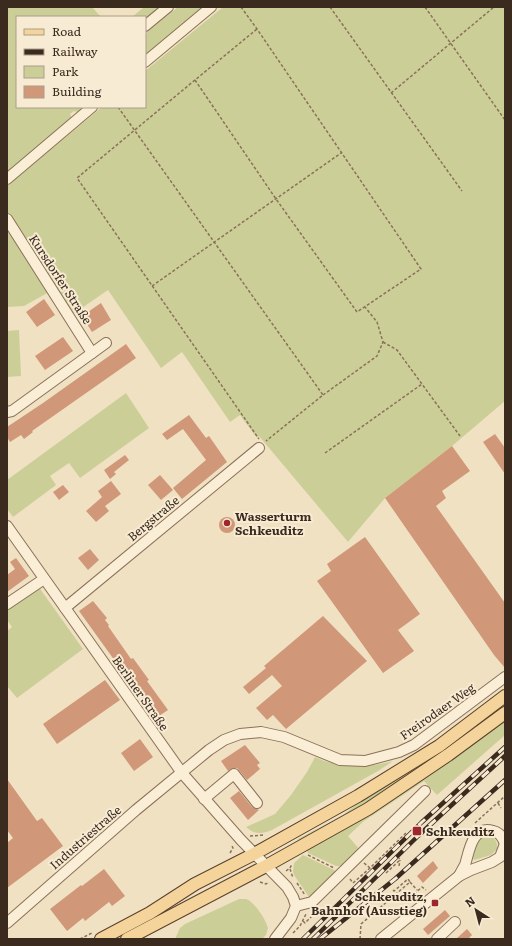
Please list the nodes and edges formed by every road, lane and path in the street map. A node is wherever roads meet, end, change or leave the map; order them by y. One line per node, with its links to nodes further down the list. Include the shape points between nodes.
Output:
1 (168, 7): 7 (street)
2 (211, 7): 10 (street)
3 (242, 7): 8 (path)
4 (330, 7): 12 (path)
5 (425, 7): 9 (path)
6 (494, 7): 9 (path)
7 (146, 25)
8 (257, 29): 11 (path); 17 (path)
9 (451, 43): 12 (path); 15 (path)
10 (146, 61)
11 (195, 80): 16 (path); 20 (path)
12 (391, 93): 19 (path)
13 (91, 108): 18 (street)
14 (119, 108): 16 (path)
15 (505, 120)
16 (135, 130): 22 (path); 23 (path, via 77,178)
17 (342, 153): 20 (path); 24 (path, via 421,269)
18 (7, 179)
19 (462, 191)
20 (276, 199): 22 (path); 24 (path, via 357,312)
21 (7, 219): 27 (street, Kursdorfer Straße)
22 (215, 242): 23 (path); 29 (path)
23 (152, 286): 32 (path, via 259,438)
24 (365, 306): 25 (path, via 377,322)
25 (383, 342): 28 (path, via 397,350); 29 (path, via 377,356)
26 (106, 343): 27 (street)
27 (92, 353): 30 (street, via 12,411)
28 (422, 384): 31 (path); 33 (path)
29 (323, 395): 32 (path)
30 (7, 412)
31 (460, 436)
32 (258, 448): 37 (street, Bergstraße)
33 (326, 453)
34 (7, 526): 35 (street, Berliner Straße)
35 (44, 578): 36 (street); 37 (street, Berliner Straße)
36 (7, 604)
37 (65, 608): 41 (street, Berliner Straße)
38 (505, 677): 41 (street, Freirodaer Weg, via 414,745 399,752 365,761 340,760 284,737 261,732 240,734 224,740 209,750)
39 (505, 696): 50 (main road, via 438,746 358,796)
40 (505, 713): 52 (main road, via 368,809)
41 (182, 773): 43 (street, Berliner Straße); 67 (street, Industriestraße)
42 (425, 791): 55 (street)
43 (204, 799): 44 (street, via 234,774); 50 (street, Berliner Straße)
44 (257, 803)
45 (498, 803): 46 (path)
46 (501, 808)
47 (407, 832): 54 (path)
48 (505, 844): 57 (street, via 500,857); 57 (street, via 499,834 492,830 478,833 472,840)
49 (304, 853): 55 (path)
50 (254, 854): 52 (street, Berliner Straße); 68 (main road, via 195,884 150,913)
51 (361, 862): 54 (path)
52 (266, 866): 63 (street, Berliner Straße, via 287,887); 69 (main road)
53 (399, 866): 56 (path, via 400,859)
54 (370, 868): 55 (path, via 353,883)
55 (342, 872): 63 (street, via 312,902)
56 (386, 873)
57 (459, 876): 72 (street)
58 (410, 882): 59 (path, via 408,879 394,891); 60 (path); 71 (path, via 362,924)
59 (392, 889)
60 (418, 891): 61 (path, via 422,886); 62 (path, via 414,894)
61 (426, 891)
62 (417, 898)
63 (296, 906): 70 (street, via 291,918)
64 (320, 908): 65 (path, via 305,923)
65 (303, 921)
66 (456, 922): 73 (street)
67 (7, 923)
68 (101, 939)
69 (127, 939)
70 (275, 939)
71 (360, 939)
72 (381, 939)
73 (436, 939)

